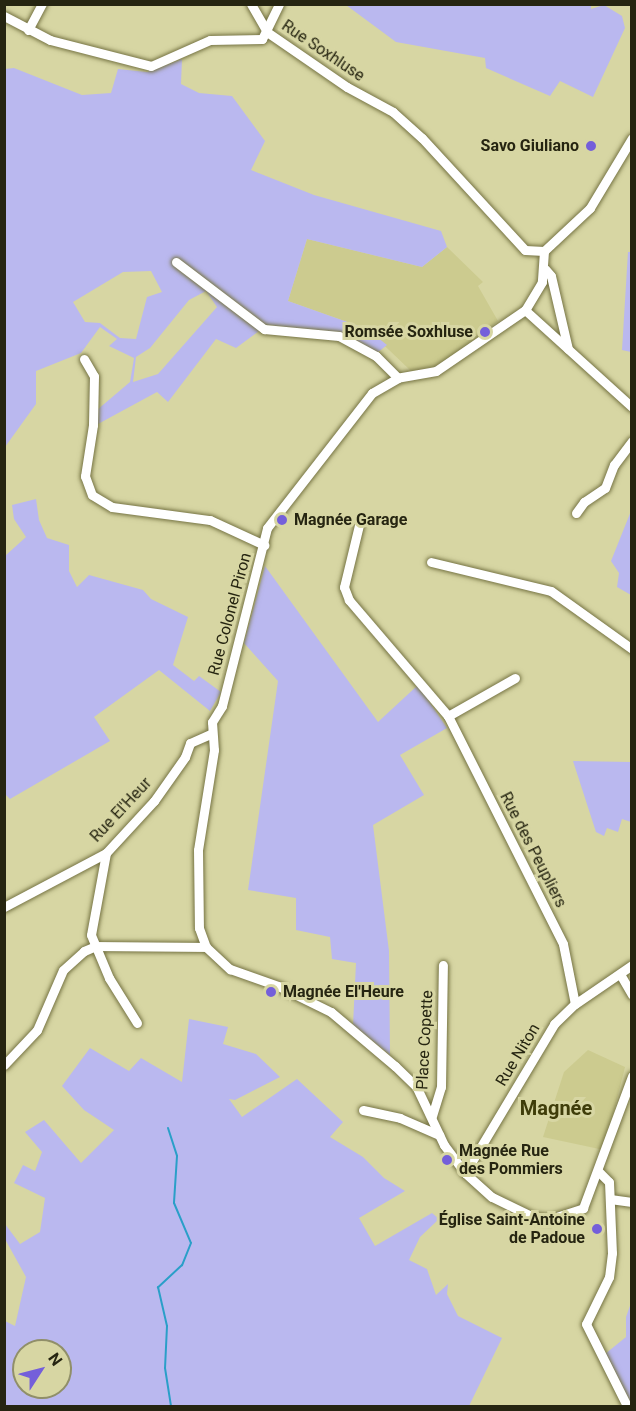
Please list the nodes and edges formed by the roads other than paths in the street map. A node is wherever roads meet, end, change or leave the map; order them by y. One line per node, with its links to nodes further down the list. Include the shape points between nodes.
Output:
1 (42, 4): 5 (street)
2 (251, 4): 6 (street)
3 (279, 4): 6 (street)
4 (4, 16): 5 (street, Rue Soxhluse)
5 (28, 30): 6 (street, Rue Soxhluse, via 72,48 151,66 210,40 262,39)
6 (267, 32): 8 (street, Rue Soxhluse, via 347,87 393,112 525,250)
7 (632, 138): 8 (street, via 590,208)
8 (544, 251): 10 (street, Rue Colonel Piron)
9 (176, 262): 14 (street, via 264,329 339,336 376,356)
10 (545, 269): 11 (street, Rue Colonel Piron); 12 (street, via 551,276)
11 (525, 310): 12 (street); 14 (street, Rue Colonel Piron, via 436,371)
12 (568, 350): 15 (street)
13 (84, 359): 19 (street, via 94,376 93,425 85,476 92,495 112,507 210,520)
14 (399, 378): 19 (street, Rue Colonel Piron, via 372,393 267,528)
15 (632, 407)
16 (632, 441): 17 (street, via 614,465 605,488 584,502)
17 (576, 513)
18 (359, 525): 23 (street, Rue des Peupliers, via 344,587 349,600)
19 (264, 545): 24 (street, Rue Colonel Piron, via 222,706)
20 (431, 562): 21 (street, via 551,591)
21 (632, 649)
22 (515, 678): 23 (street)
23 (448, 716): 33 (street, Rue des Peupliers, via 563,944)
24 (210, 734): 25 (street, Rue El'Heur, via 190,743 185,757 154,801); 28 (street, Rue Colonel Piron, via 214,750 198,850 199,928)
25 (106, 852): 26 (street, Rue El'Heur); 27 (street, via 91,935)
26 (4, 907)
27 (96, 946): 28 (street); 34 (street); 35 (street, via 84,951 63,970 37,1030)
28 (206, 947): 38 (street, via 230,969 331,1012 416,1086)
29 (443, 965): 38 (street, Place Copette, via 441,1087)
30 (632, 965): 31 (street, Rue Niton)
31 (620, 974): 32 (street); 33 (street, Rue Niton)
32 (632, 995)
33 (575, 1004): 41 (street, Rue Niton, via 554,1024)
34 (137, 1023)
35 (4, 1065)
36 (632, 1076): 40 (street)
37 (363, 1110): 39 (street, via 400,1118)
38 (432, 1116): 39 (street)
39 (439, 1135): 41 (street)
40 (599, 1172): 41 (street, via 583,1208 550,1219 533,1217 492,1197); 42 (street, via 609,1182)
41 (465, 1173)
42 (610, 1200): 43 (street); 44 (street, via 609,1276 586,1324)
43 (632, 1202)
44 (627, 1407)

